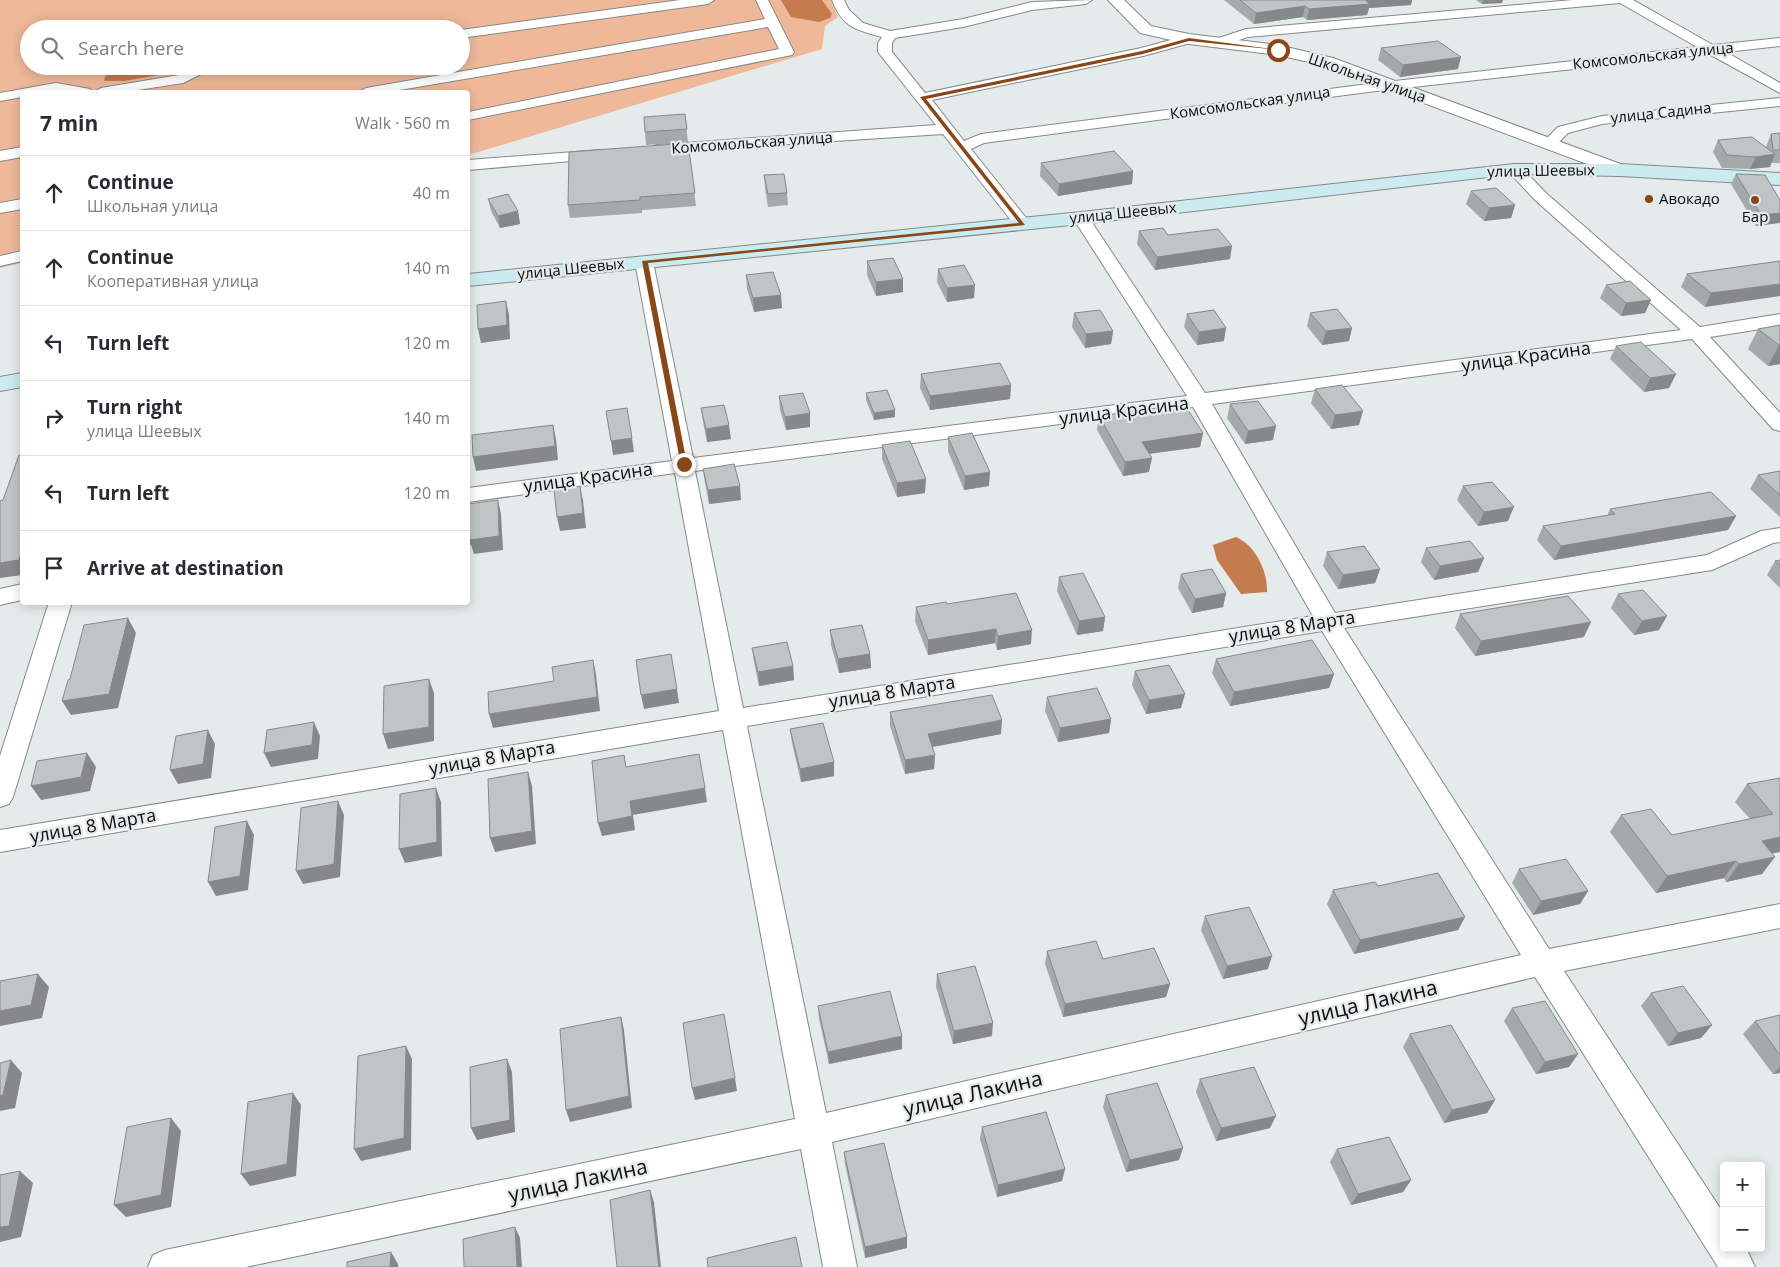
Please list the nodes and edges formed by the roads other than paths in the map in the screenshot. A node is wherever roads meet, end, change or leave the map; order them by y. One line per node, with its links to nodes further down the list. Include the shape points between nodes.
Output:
1 (708, 0): 9 (street)
2 (762, 0): 8 (street)
3 (838, 0): 10 (street, via 843,12 858,26)
4 (1086, 0): 10 (street, via 1032,6)
5 (1115, 0): 11 (street, Школьная улица, via 1146,30)
6 (1618, 0): 13 (street, via 1246,33)
7 (1624, 0): 14 (street)
8 (772, 22): 15 (street); 28 (street, via 787,52)
9 (470, 33)
10 (890, 36): 26 (street, via 885,43 885,52)
11 (1189, 40): 13 (street, Школьная улица); 26 (street)
12 (1780, 42): 14 (street, Комсомольская улица)
13 (1218, 43): 18 (street, Школьная улица, via 1278,50 1327,62)
14 (1712, 49): 18 (street, Комсомольская улица); 19 (street)
15 (470, 74)
16 (189, 75): 22 (street, via 183,79)
17 (465, 75): 23 (street)
18 (1393, 86): 30 (street, Школьная улица); 31 (street, Комсомольская улица, via 981,139)
19 (1780, 89)
20 (40, 90): 21 (street, via 56,87)
21 (73, 90)
22 (114, 90)
23 (378, 90)
24 (20, 94): 25 (street)
25 (0, 97)
26 (922, 98): 29 (street)
27 (1780, 102): 30 (street, улица Садина, via 1602,120 1563,130)
28 (470, 116)
29 (947, 129): 31 (street); 32 (street, Комсомольская улица)
30 (1549, 144): 38 (street, Школьная улица)
31 (962, 147): 43 (street)
32 (644, 151)
33 (20, 152): 35 (street)
34 (615, 154): 36 (street)
35 (0, 156)
36 (470, 165)
37 (1514, 169): 38 (main road, улица Шеевых); 42 (main road, улица Шеевых); 49 (street, via 1541,197)
38 (1620, 170): 39 (main road, улица Шеевых)
39 (1780, 179)
40 (20, 204): 41 (street)
41 (0, 208)
42 (1081, 218): 43 (main road, улица Шеевых); 52 (street)
43 (1023, 224): 46 (main road, улица Шеевых)
44 (20, 256): 45 (street)
45 (0, 261)
46 (644, 262): 47 (main road, улица Шеевых); 54 (street)
47 (470, 280)
48 (1780, 320): 49 (street, улица Красина)
49 (1697, 334): 52 (street, улица Красина); 53 (street)
50 (20, 380): 51 (main road)
51 (0, 384)
52 (1200, 401): 54 (street, улица Красина); 60 (street)
53 (1780, 424)
54 (684, 464): 55 (street, улица Красина); 61 (street)
55 (470, 495)
56 (1780, 535): 60 (street, улица 8 Марта, via 1769,536 1712,562)
57 (20, 592): 58 (street)
58 (0, 597)
59 (60, 605): 62 (street)
60 (1328, 621): 61 (street, улица 8 Марта); 65 (street)
61 (733, 718): 63 (street, улица 8 Марта); 66 (street)
62 (0, 797)
63 (0, 841)
64 (1780, 916): 65 (street, улица Лакина)
65 (1542, 963): 66 (street, улица Лакина); 67 (street)
66 (814, 1131): 69 (street, улица Лакина); 70 (street)
67 (1720, 1239)
68 (1728, 1252): 71 (street)
69 (165, 1267)
70 (840, 1267)
71 (1738, 1267)

